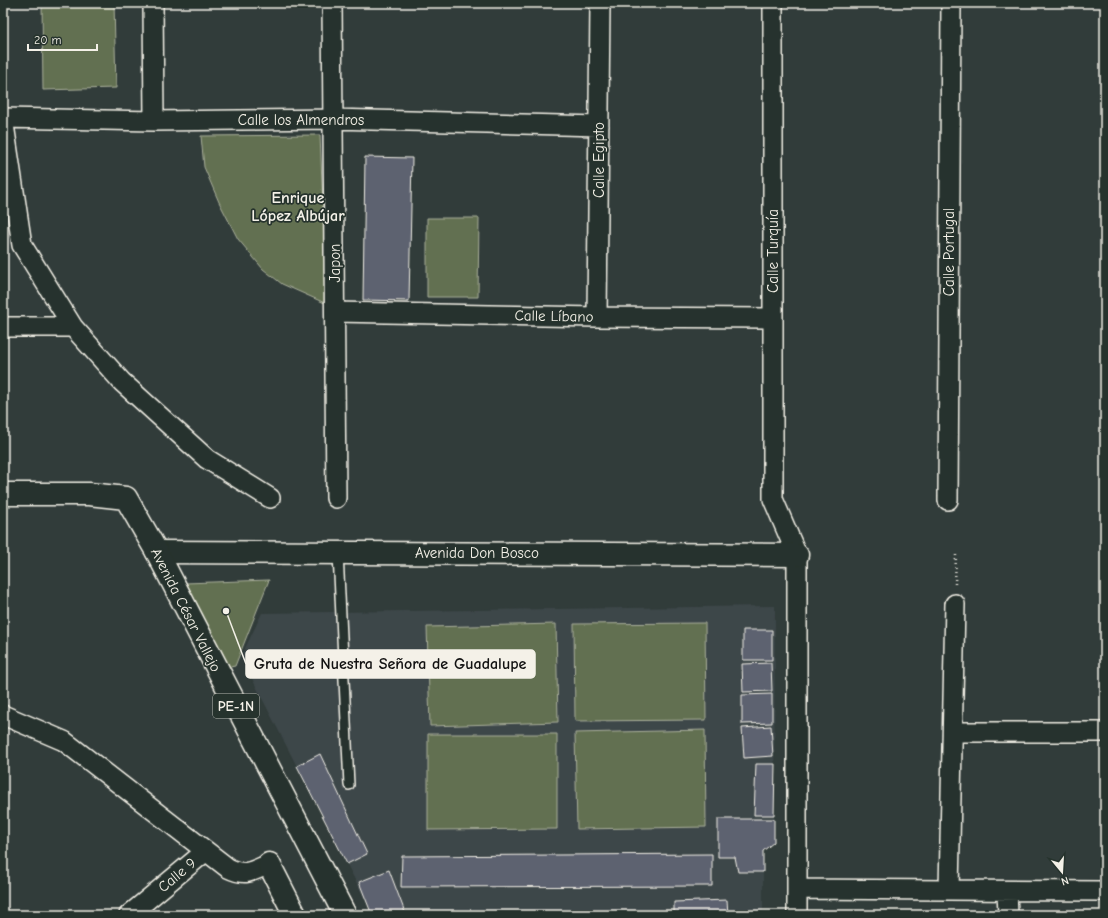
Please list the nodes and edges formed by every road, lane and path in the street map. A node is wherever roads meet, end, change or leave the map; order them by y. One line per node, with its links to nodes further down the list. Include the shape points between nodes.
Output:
1 (153, 3): 8 (street)
2 (332, 3): 7 (street, Japon)
3 (600, 3): 9 (street, Calle Egipto)
4 (773, 3): 12 (street, Calle Turquía)
5 (951, 3): 18 (street, Calle Portugal)
6 (3, 118): 8 (street, Calle los Almendros); 14 (street, via 22,245)
7 (333, 119): 8 (street, Calle los Almendros); 9 (street, Calle los Almendros); 10 (street, Japon)
8 (154, 121)
9 (599, 126): 11 (street, Calle Egipto)
10 (335, 312): 11 (street, Calle Líbano); 17 (street, Japon)
11 (598, 317): 12 (street, Calle Líbano)
12 (773, 318): 21 (street, Calle Turquía, via 773,500)
13 (3, 327): 14 (street)
14 (73, 327): 16 (street, via 122,382 207,459)
15 (3, 494): 19 (main road, Avenida César Vallejo / PE-1N, via 89,494 126,498)
16 (270, 498)
17 (336, 498)
18 (948, 500)
19 (157, 552): 20 (main road, Avenida Don Bosco); 36 (main road, Avenida César Vallejo / PE-1N)
20 (338, 553): 21 (main road, Avenida Don Bosco); 27 (lane)
21 (797, 554): 30 (street)
22 (956, 555): 23 (path)
23 (955, 604): 25 (street)
24 (3, 715): 28 (street, via 64,741)
25 (953, 732): 26 (street); 31 (street)
26 (1105, 732)
27 (349, 785)
28 (206, 851): 29 (street, via 239,873); 34 (street, Calle 9)
29 (269, 864): 35 (main road)
30 (796, 889): 31 (street); 37 (street)
31 (950, 890): 32 (street)
32 (1007, 891): 33 (street); 38 (street)
33 (1105, 891)
34 (129, 915)
35 (295, 915)
36 (344, 915)
37 (796, 915)
38 (1008, 915)

